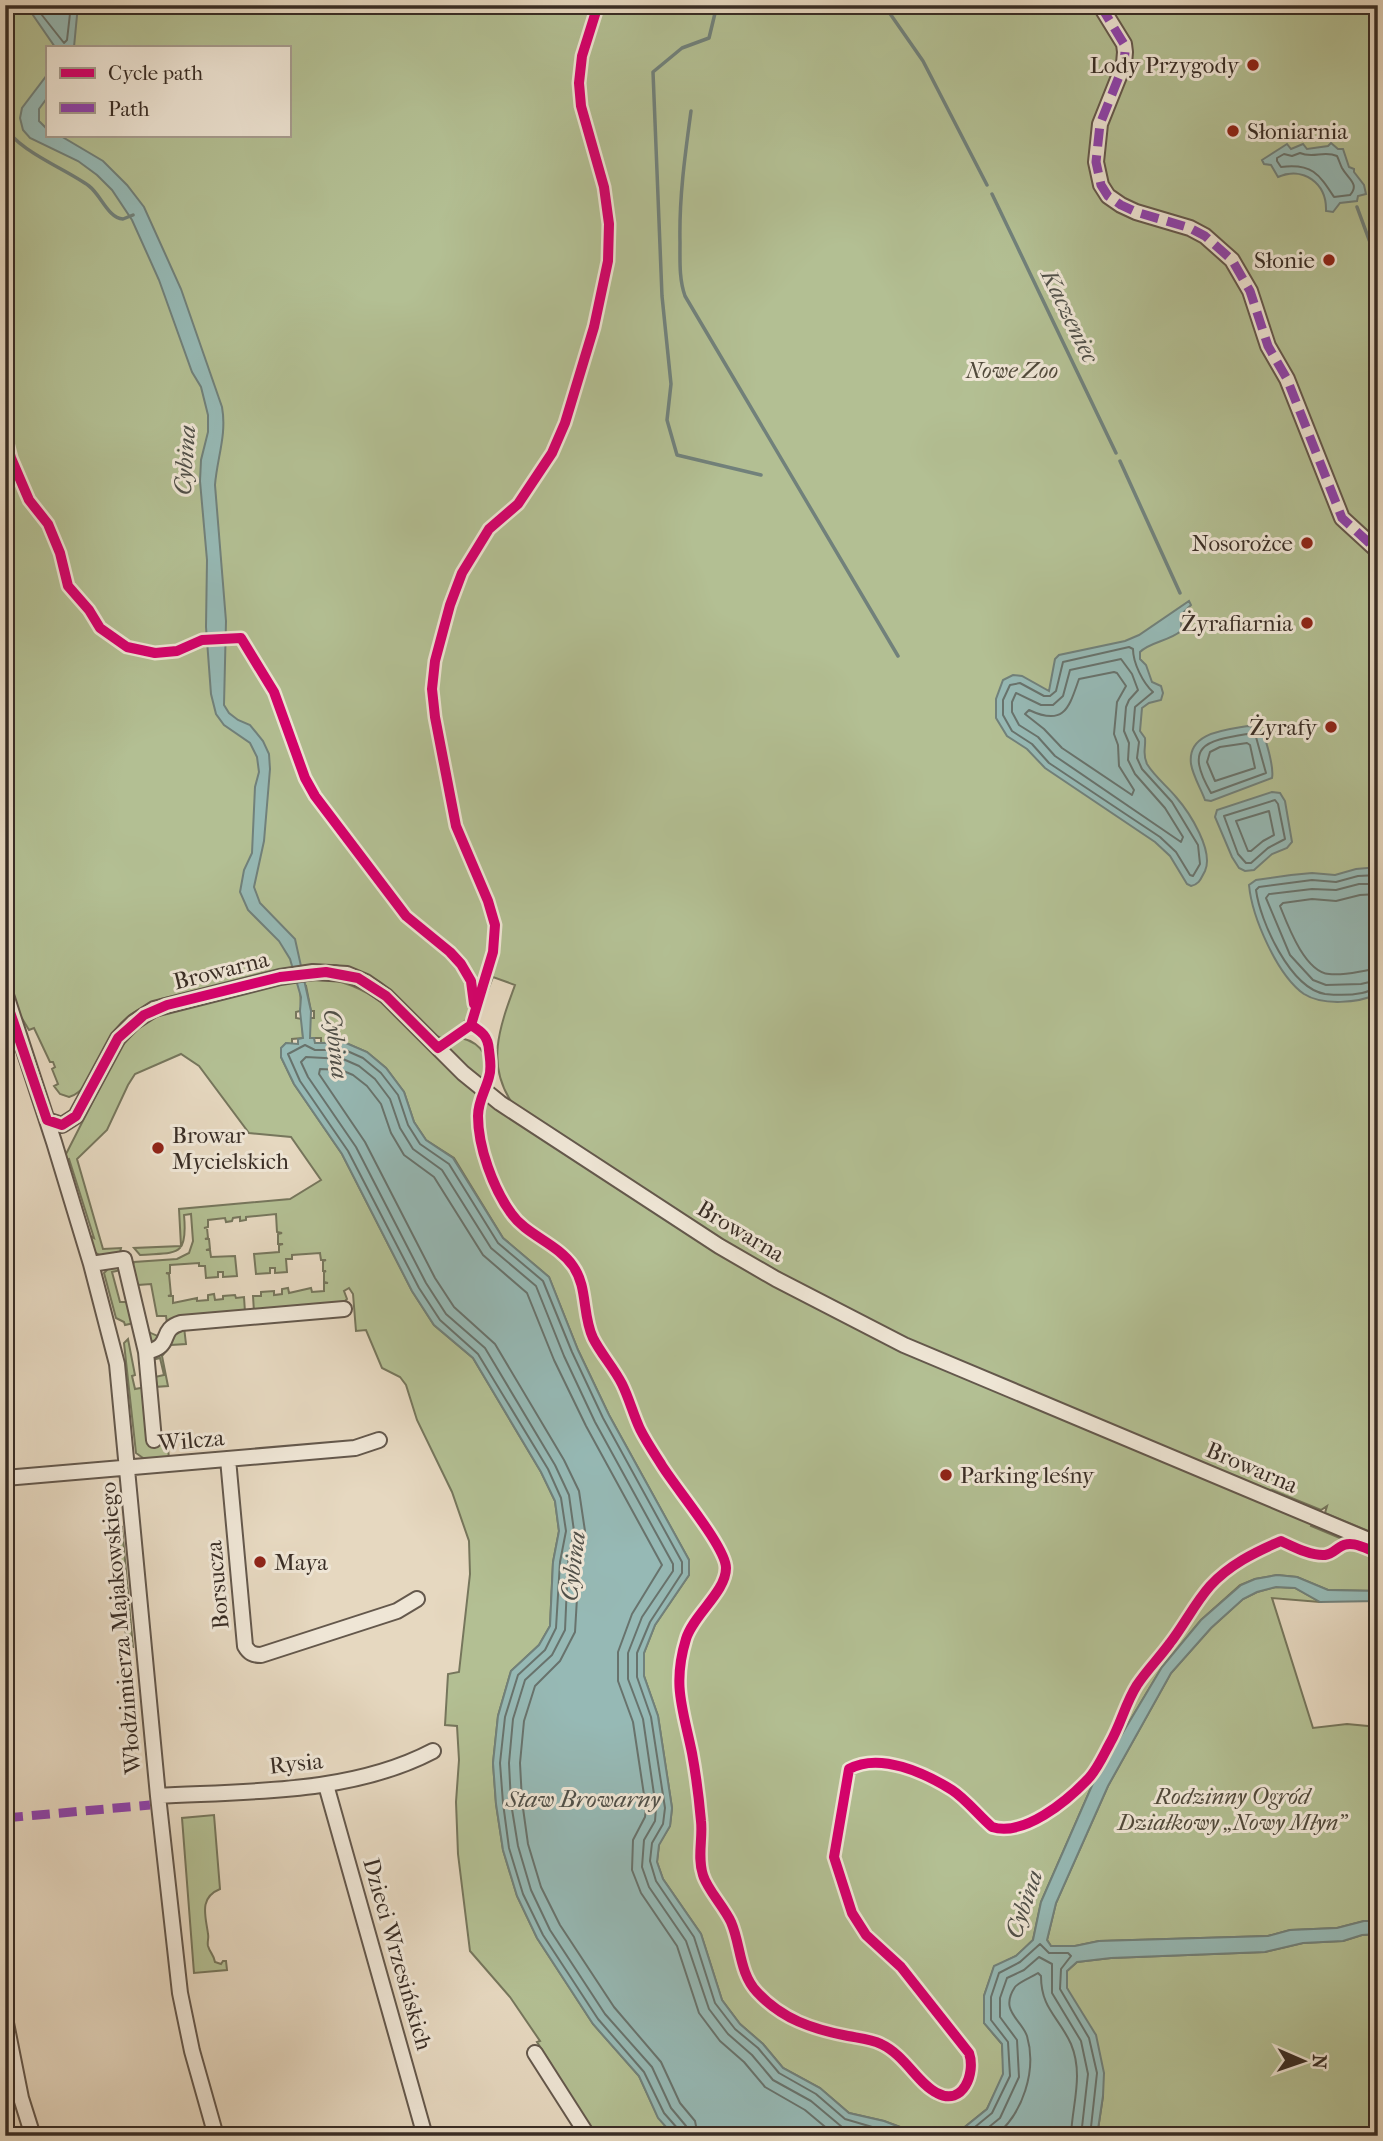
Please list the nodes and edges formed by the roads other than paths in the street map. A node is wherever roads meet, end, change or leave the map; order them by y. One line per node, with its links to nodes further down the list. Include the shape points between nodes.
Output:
1 (1100, 5): 2 (street, via 1125,52 1100,124 1096,162 1101,185 1121,205 1205,236 1231,260 1250,291 1268,346 1287,379 1342,518)
2 (1378, 551)
3 (5, 992): 4 (street, Włodzimierza Majakowskiego)
4 (8, 1012): 5 (street, Włodzimierza Majakowskiego)
5 (47, 1120): 6 (street, Włodzimierza Majakowskiego); 14 (street, Browarna, via 62,1125 76,1116 118,1038 154,1009 279,977 347,974 386,996 500,1103 776,1279 904,1345)
6 (91, 1264): 8 (street, via 124,1259); 12 (street, Włodzimierza Majakowskiego, via 117,1364)
7 (344, 1309): 8 (street, via 181,1323 167,1332 158,1350)
8 (146, 1352): 9 (street)
9 (154, 1440)
10 (379, 1440): 11 (street, Wilcza, via 355,1448)
11 (228, 1459): 12 (street, Wilcza); 15 (street, Borsucza, via 248,1651 261,1655 397,1611)
12 (128, 1468): 13 (street, Wilcza); 18 (street, Włodzimierza Majakowskiego)
13 (5, 1478)
14 (1378, 1544)
15 (417, 1599)
16 (433, 1751): 17 (street, Rysia)
17 (326, 1785): 18 (street, Rysia); 23 (street, Dzieci Wrzesińskich)
18 (158, 1796): 22 (street, Włodzimierza Majakowskiego, via 180,1993)
19 (5, 2018): 21 (street)
20 (535, 2053): 24 (street)
21 (33, 2136)
22 (216, 2136)
23 (425, 2136)
24 (588, 2136)

